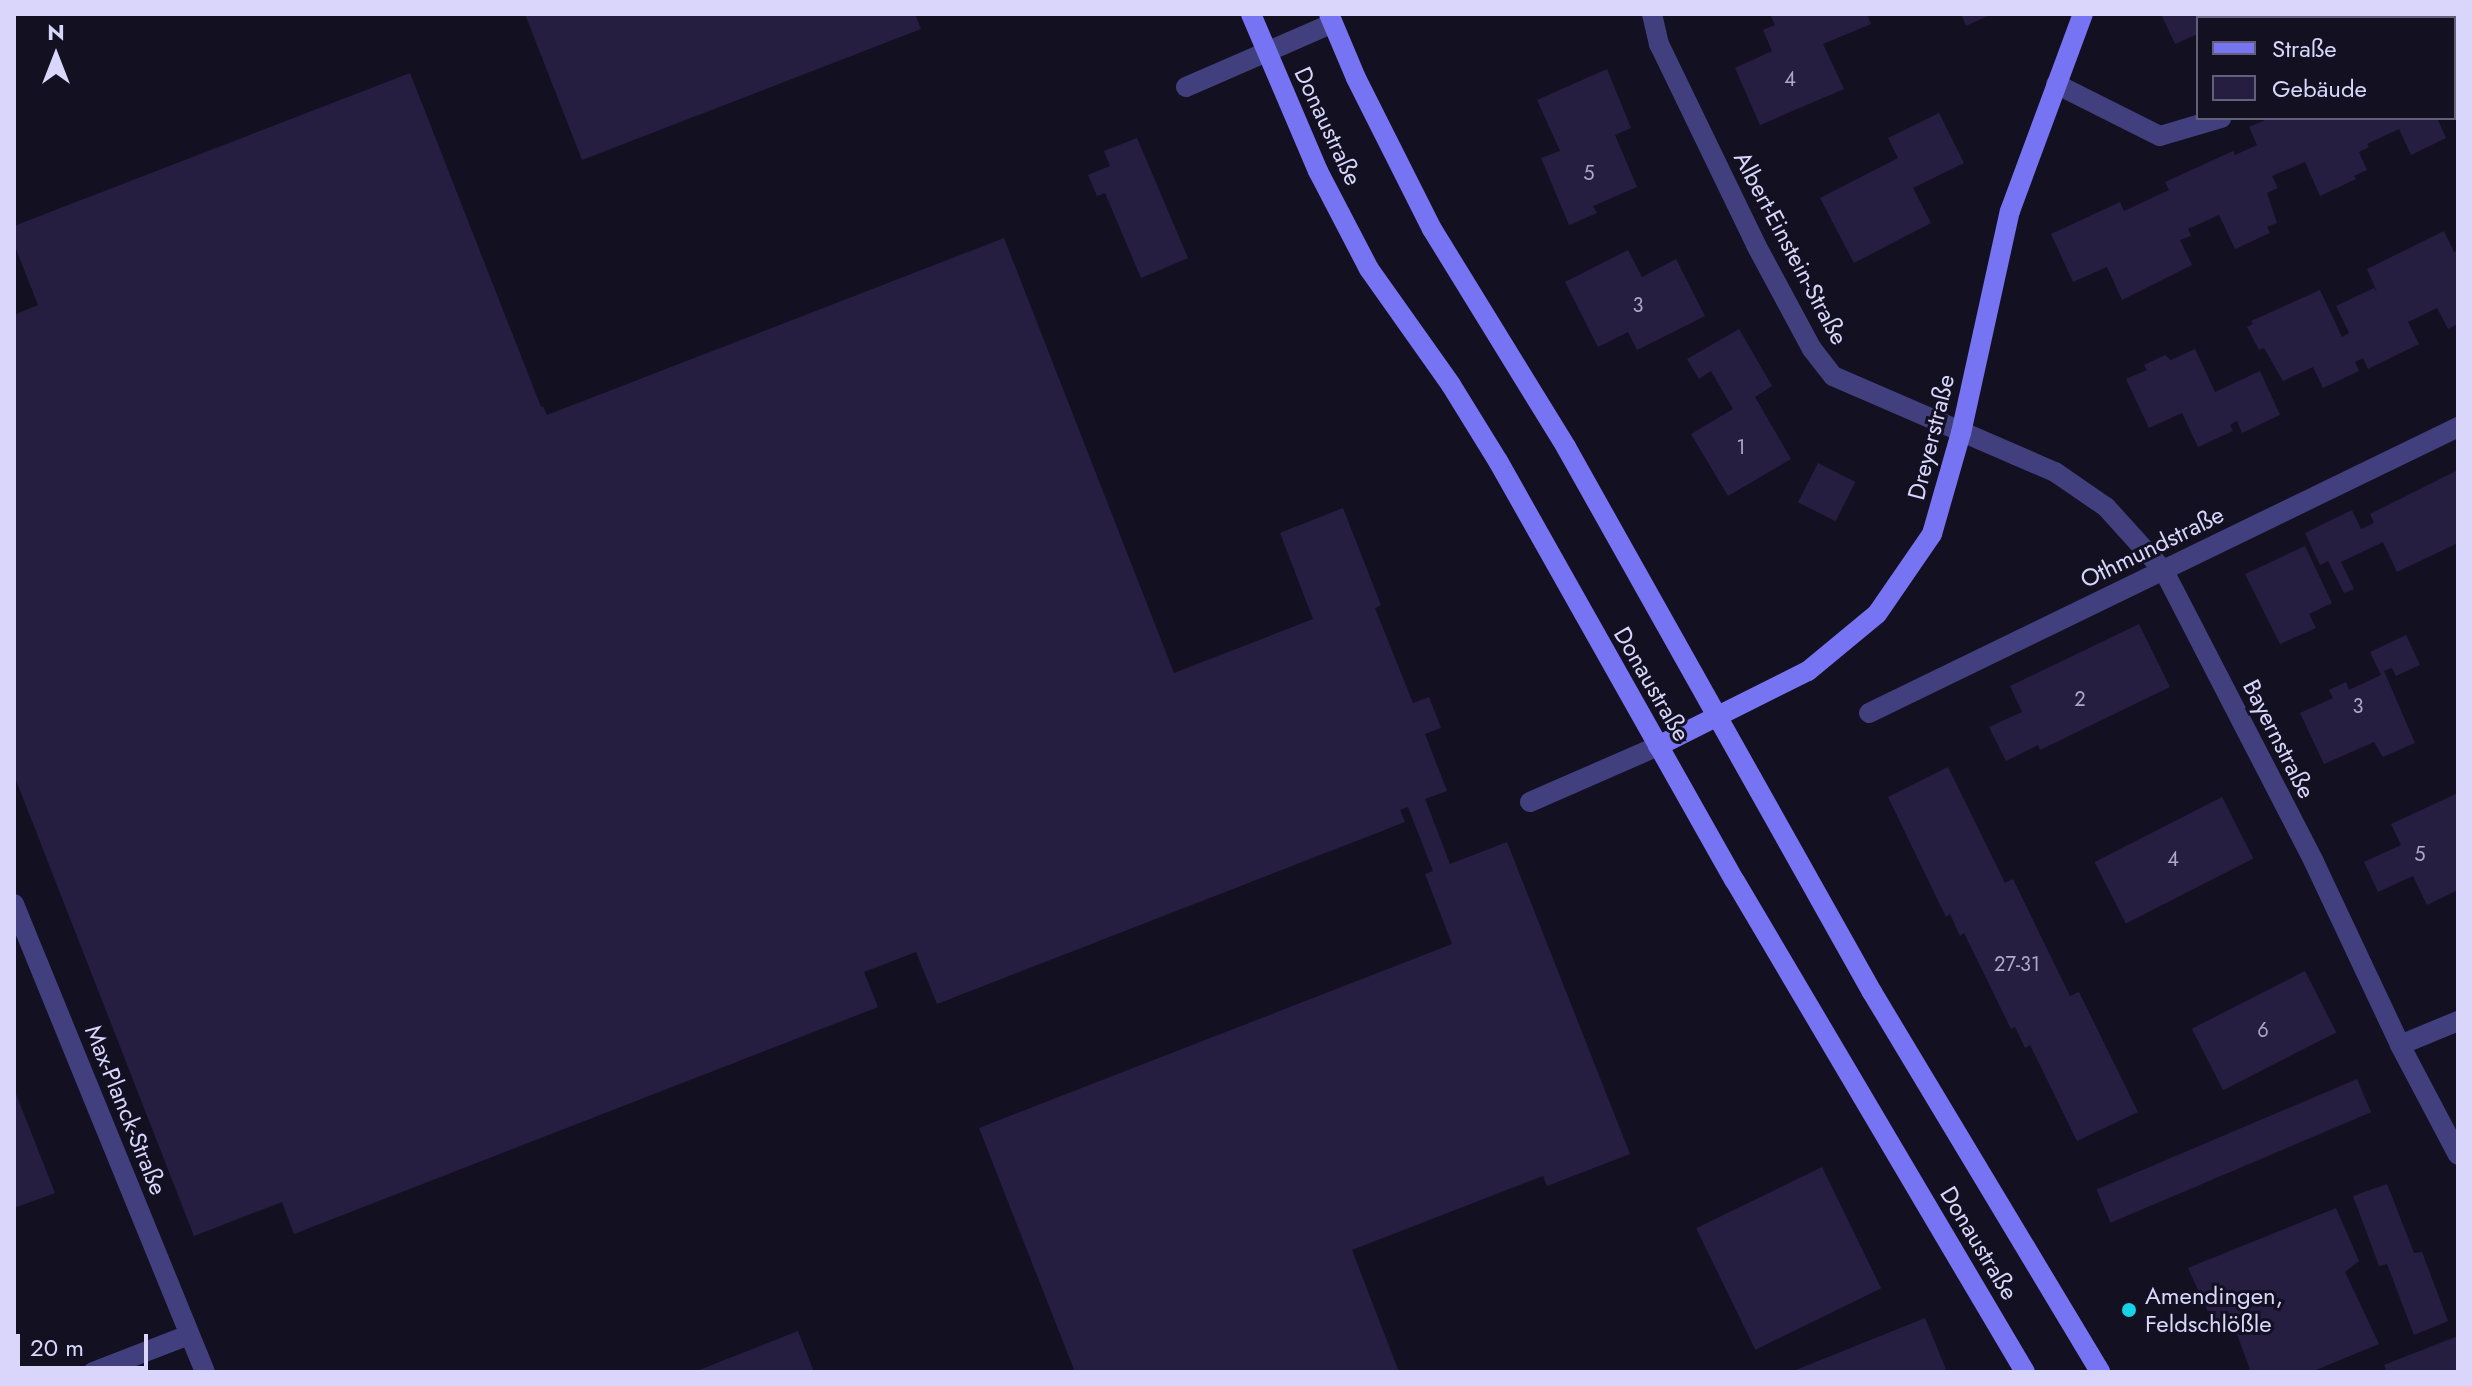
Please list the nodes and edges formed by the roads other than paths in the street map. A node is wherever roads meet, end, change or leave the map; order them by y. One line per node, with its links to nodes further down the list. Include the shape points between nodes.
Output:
1 (1251, 14): 5 (street, Donaustraße)
2 (1652, 14): 10 (street, Albert-Einstein-Straße, via 1666,58 1812,349 1833,376)
3 (2083, 14): 6 (street, Dreyerstraße)
4 (1331, 19): 5 (street); 13 (street, Donaustraße, via 1432,229 1518,366)
5 (1266, 54): 7 (street); 14 (street, Donaustraße, via 1369,269 1498,461)
6 (2056, 84): 8 (street, via 2160,136); 10 (street, Dreyerstraße, via 2010,211)
7 (1186, 87)
8 (2214, 120)
9 (2458, 427): 11 (street, Othmundstraße)
10 (1961, 433): 11 (street, Bayernstraße, via 2055,472 2106,507); 13 (street, Dreyerstraße, via 1932,534 1877,614 1808,671)
11 (2164, 571): 12 (street, Othmundstraße); 18 (street, Bayernstraße, via 2314,862)
12 (1869, 713)
13 (1720, 716): 14 (street, Dreyerstraße); 24 (street, Donaustraße, via 1872,992)
14 (1658, 746): 15 (street); 23 (street, Donaustraße)
15 (1530, 802)
16 (14, 904): 20 (street, Max-Planck-Straße)
17 (2458, 1021): 18 (street)
18 (2400, 1045): 19 (street, Bayernstraße)
19 (2458, 1155)
20 (189, 1335): 21 (street); 22 (street, Max-Planck-Straße)
21 (93, 1372)
22 (205, 1372)
23 (2025, 1372)
24 (2100, 1372)

